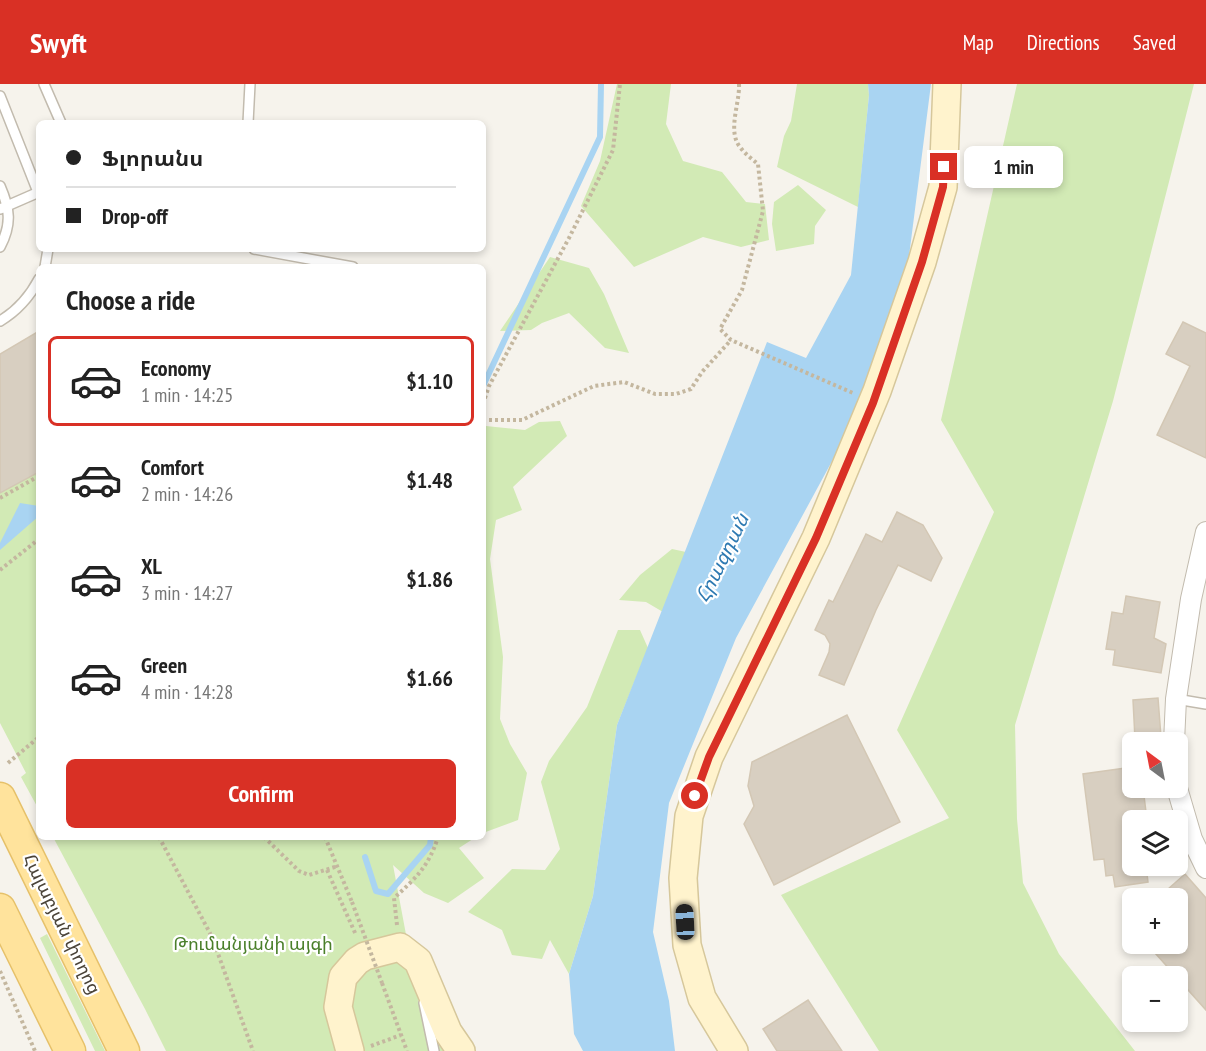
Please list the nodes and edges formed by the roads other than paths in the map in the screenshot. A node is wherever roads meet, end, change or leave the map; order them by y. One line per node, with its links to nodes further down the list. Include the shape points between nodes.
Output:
1 (44, 84): 5 (lane)
2 (250, 84): 6 (lane)
3 (947, 84): 30 (street, via 943,187 877,392 816,538 709,757 688,816 682,878 687,945 702,998)
4 (0, 96): 7 (lane)
5 (60, 120)
6 (248, 120)
7 (36, 185)
8 (0, 186): 10 (lane)
9 (36, 193): 10 (lane)
10 (4, 207): 11 (lane, via 9,224)
11 (0, 247)
12 (270, 252): 13 (lane)
13 (336, 264)
14 (36, 285): 15 (lane, via 18,308)
15 (0, 321)
16 (1206, 532): 17 (street)
17 (1176, 699): 18 (lane); 19 (street)
18 (1206, 704)
19 (1174, 732)
20 (0, 798): 27 (main road, Հալաբյան փողոց)
21 (1180, 798): 22 (street, via 1192,839)
22 (1206, 867)
23 (0, 909): 26 (main road)
24 (418, 961): 25 (street, via 400,947 376,952 357,961 343,977 338,1007); 28 (lane); 29 (street, via 448,1032)
25 (359, 1049)
26 (70, 1051)
27 (124, 1051)
28 (434, 1051)
29 (461, 1051)
30 (734, 1051)

